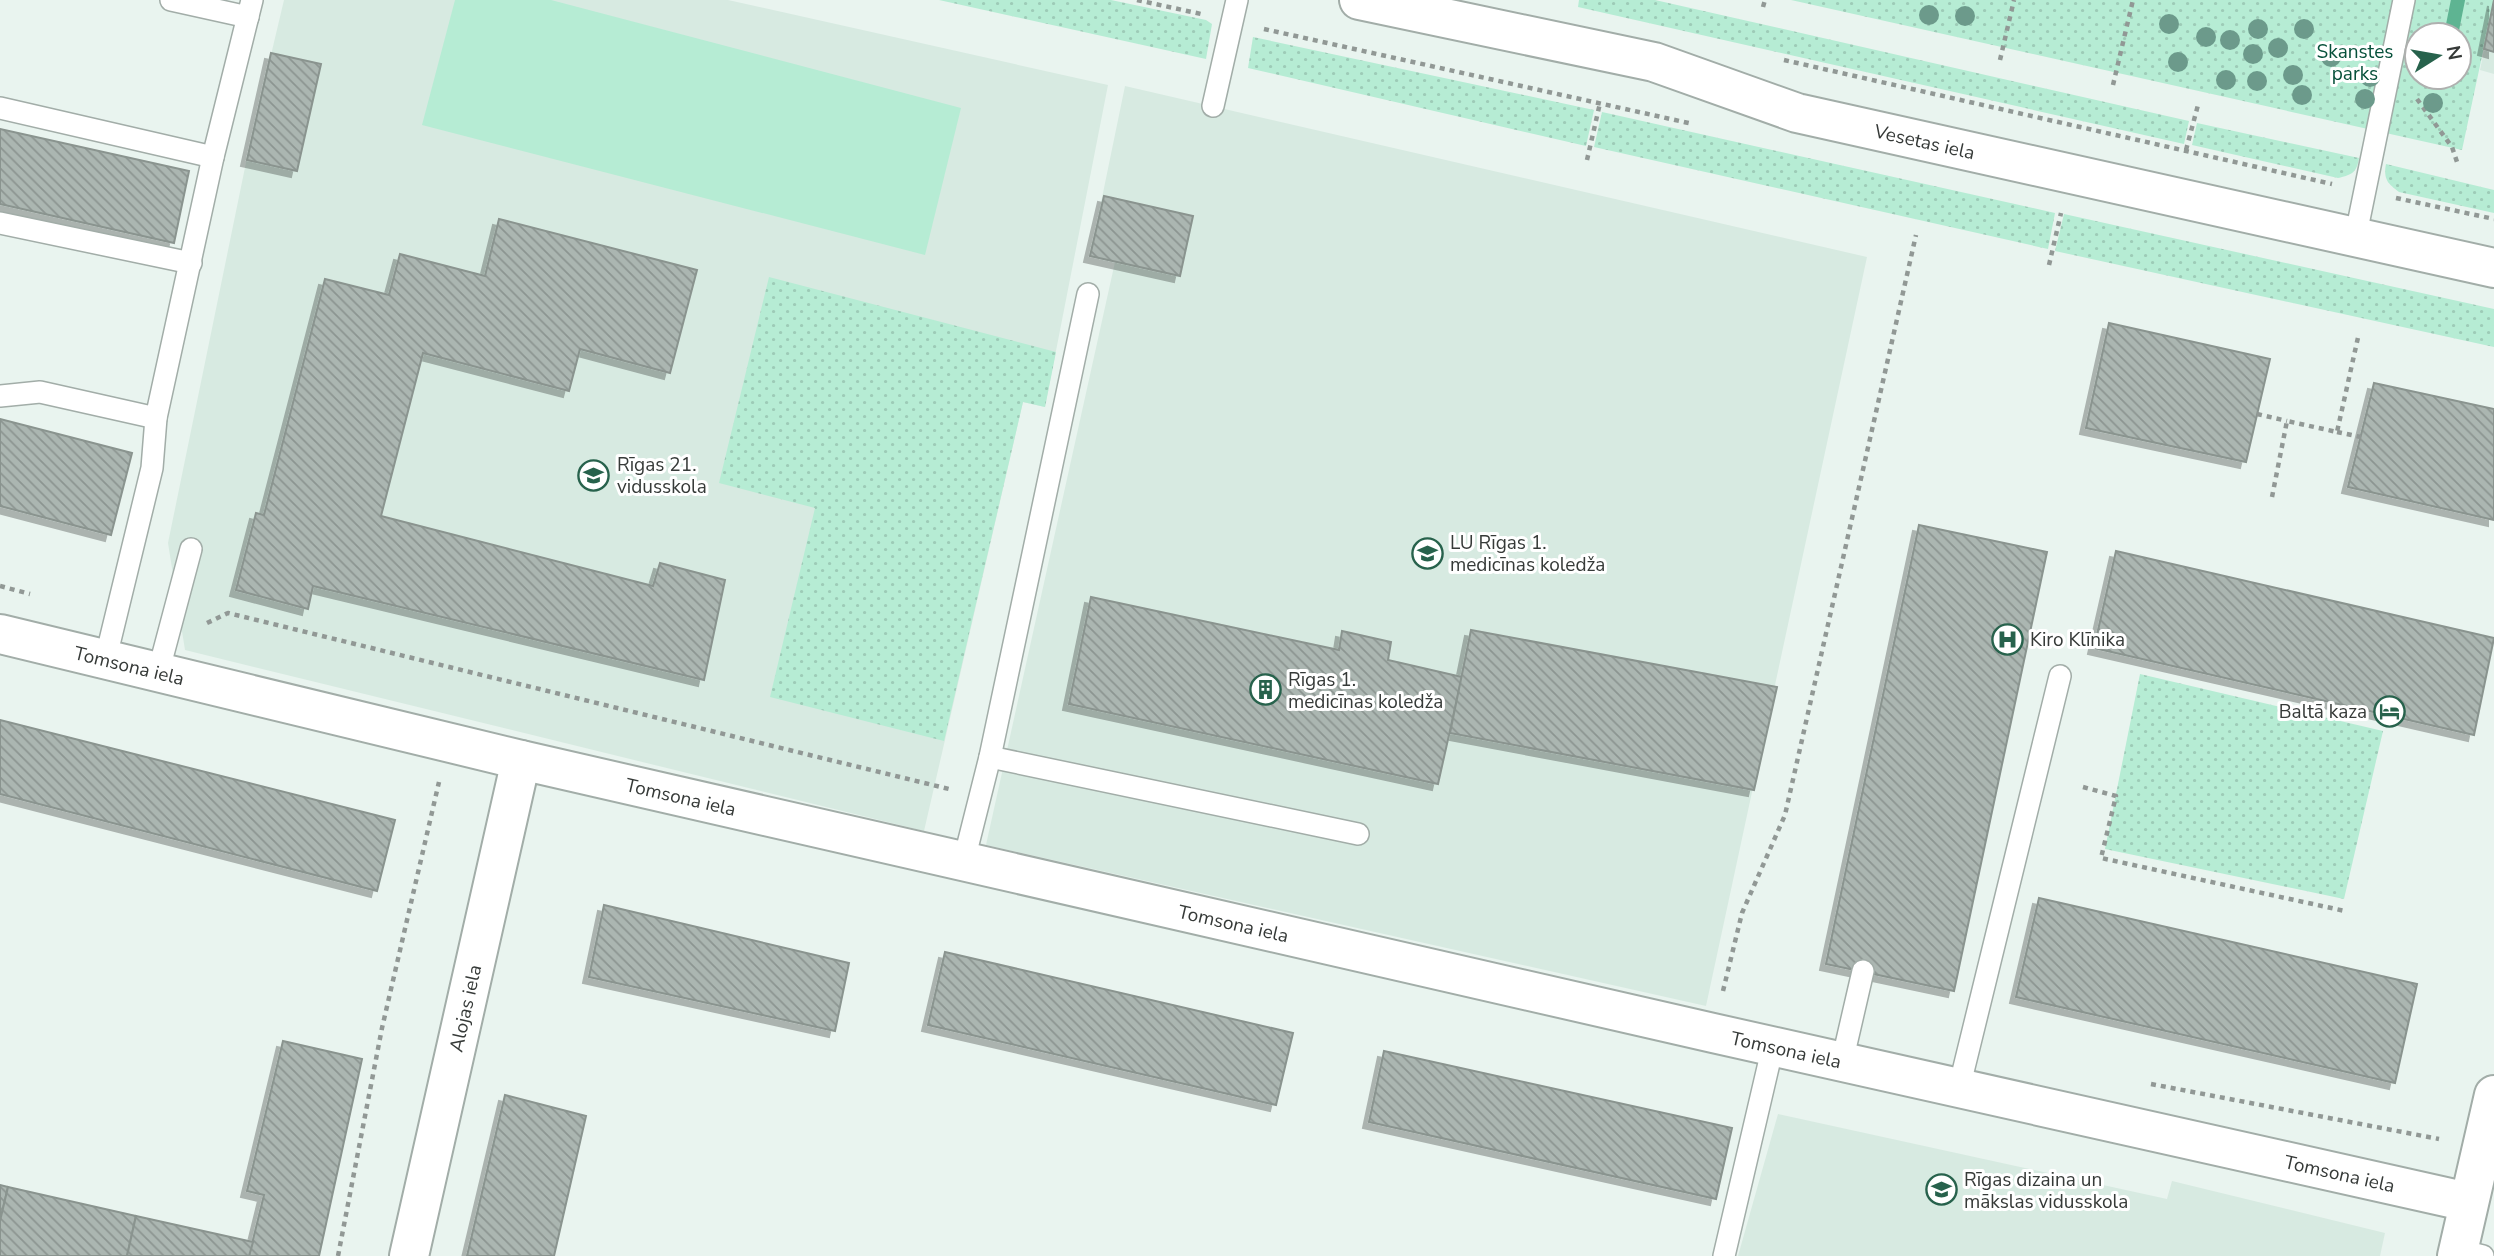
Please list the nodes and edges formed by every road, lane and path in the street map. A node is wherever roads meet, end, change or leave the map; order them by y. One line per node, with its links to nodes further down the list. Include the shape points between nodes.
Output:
1 (171, 0): 9 (lane)
2 (1237, 0): 17 (lane)
3 (1359, 0): 10 (street, Vesetas iela)
4 (1765, 0): 8 (path)
5 (2014, 0): 12 (path)
6 (2133, 0): 14 (path)
7 (2404, 0): 13 (lane)
8 (1763, 7)
9 (250, 8): 20 (lane)
10 (1429, 8): 28 (street, Vesetas iela, via 1654,62 1797,113)
11 (1779, 59): 19 (path)
12 (2000, 60)
13 (2389, 71): 22 (path, via 2417,99 2452,147); 23 (lane)
14 (2113, 85)
15 (1600, 103): 21 (path)
16 (2198, 105): 19 (path)
17 (1213, 106)
18 (0, 108): 20 (lane)
19 (2186, 150): 23 (path)
20 (213, 157): 29 (lane)
21 (1587, 160)
22 (2456, 162)
23 (2364, 191): 25 (path); 28 (lane)
24 (2062, 208): 30 (path)
25 (2494, 219)
26 (0, 223): 29 (lane)
27 (1916, 235): 58 (path, via 1785,815 1742,913)
28 (2356, 239): 31 (street, Vesetas iela)
29 (191, 263): 36 (lane)
30 (2049, 265)
31 (2494, 268)
32 (1088, 294): 50 (lane)
33 (2359, 333): 38 (path)
34 (0, 396): 36 (lane, via 40,392)
35 (2257, 414): 37 (path)
36 (156, 418): 46 (lane, via 152,468)
37 (2287, 421): 38 (path); 40 (path)
38 (2337, 432): 39 (path)
39 (2361, 437)
40 (2272, 498)
41 (191, 549): 44 (lane)
42 (0, 586): 43 (path)
43 (38, 596)
44 (171, 630): 47 (lane); 53 (path, via 187,632 228,613)
45 (0, 634): 46 (street, Tomsona iela)
46 (105, 661): 47 (street, Tomsona iela)
47 (158, 673): 49 (street, Tomsona iela)
48 (2060, 676): 62 (lane)
49 (448, 744): 51 (street, Tomsona iela); 67 (path, via 382,1028)
50 (990, 757): 53 (lane); 54 (lane)
51 (521, 760): 55 (street, Tomsona iela); 68 (street, Alojas iela)
52 (2083, 787): 56 (path, via 2116,796 2101,858)
53 (980, 797): 55 (lane)
54 (1358, 834)
55 (964, 860): 58 (street, Tomsona iela)
56 (2345, 911)
57 (1863, 971): 60 (lane)
58 (1713, 1033): 59 (street, Tomsona iela)
59 (1773, 1046): 60 (street, Tomsona iela); 69 (lane)
60 (1842, 1062): 62 (street, Tomsona iela)
61 (2143, 1083): 64 (path)
62 (1959, 1088): 65 (street, Tomsona iela)
63 (2494, 1095): 65 (street)
64 (2440, 1139)
65 (2468, 1202): 66 (street)
66 (2466, 1254)
67 (338, 1256)
68 (409, 1256)
69 (1724, 1256)

